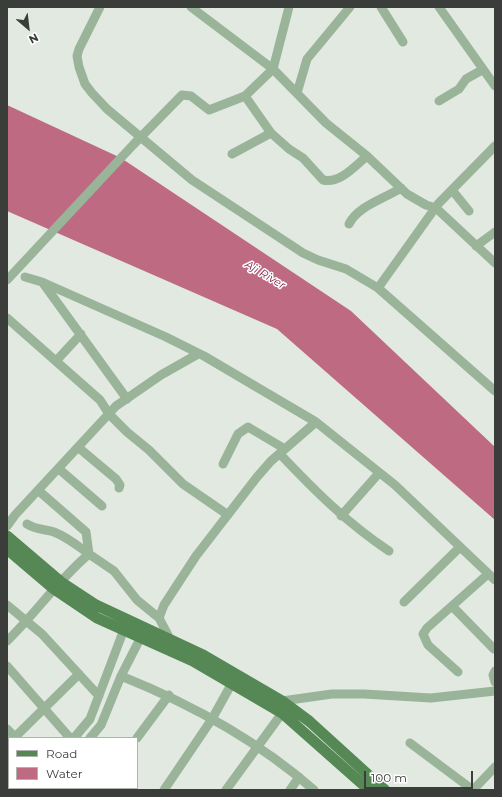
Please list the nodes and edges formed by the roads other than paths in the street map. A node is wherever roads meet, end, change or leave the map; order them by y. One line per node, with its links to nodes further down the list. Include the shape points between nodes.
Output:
1 (100, 7): 15 (street, via 79,49 79,67 85,84 92,93)
2 (191, 7): 8 (street)
3 (289, 7): 8 (street)
4 (350, 7): 11 (street, via 307,59)
5 (381, 7): 7 (street)
6 (439, 7): 9 (street)
7 (403, 42)
8 (273, 69): 11 (street); 12 (street)
9 (482, 70): 10 (street); 13 (street, via 466,79 459,89)
10 (495, 86)
11 (297, 93): 18 (street, via 326,123)
12 (245, 96): 14 (street); 15 (street, via 209,110 191,96 182,95)
13 (439, 101)
14 (272, 132): 17 (street); 18 (street, via 324,180 341,177)
15 (141, 137): 28 (street); 30 (street, via 192,180 303,253 346,269)
16 (495, 146): 20 (street)
17 (232, 154)
18 (367, 156): 19 (street)
19 (401, 188): 21 (street, via 418,201); 23 (street, via 361,210 353,216)
20 (452, 190): 21 (street); 22 (street)
21 (436, 208): 25 (street); 30 (street)
22 (469, 211)
23 (349, 224)
24 (495, 232): 25 (street)
25 (476, 246): 26 (street)
26 (495, 263)
27 (25, 277): 29 (street)
28 (7, 280)
29 (42, 282): 32 (street); 33 (street, via 153,331)
30 (378, 288): 35 (street)
31 (7, 318): 34 (street)
32 (81, 334): 34 (street); 36 (street)
33 (198, 354): 36 (street, via 161,375); 38 (street)
34 (56, 361): 37 (street, via 100,400)
35 (495, 391)
36 (127, 399): 37 (street)
37 (109, 414): 39 (street); 47 (street, via 183,484)
38 (316, 422): 40 (street); 43 (street)
39 (79, 448): 42 (street); 44 (street, via 116,479)
40 (283, 452): 41 (street, via 248,427 238,434); 47 (street, via 257,477); 48 (street, via 311,488)
41 (223, 464)
42 (59, 469): 45 (street); 46 (street)
43 (379, 472): 48 (street); 52 (street)
44 (119, 488)
45 (39, 491): 50 (street); 55 (street, via 86,532)
46 (102, 506)
47 (228, 515): 61 (street, via 196,556 164,605)
48 (341, 516): 54 (street)
49 (28, 524): 55 (street, via 60,535)
50 (7, 526)
51 (7, 536): 57 (main road)
52 (459, 548): 56 (street); 58 (street)
53 (7, 549): 57 (main road)
54 (389, 551)
55 (89, 554): 57 (street); 61 (street, via 114,571 137,600)
56 (492, 577): 60 (street)
57 (58, 586): 62 (street); 63 (main road); 65 (main road, via 97,618)
58 (404, 602)
59 (7, 605): 62 (street)
60 (452, 606): 69 (street); 72 (street, via 423,634 428,645)
61 (159, 618): 68 (street)
62 (28, 620): 67 (street); 73 (street)
63 (127, 620): 64 (main road); 65 (street)
64 (146, 628): 66 (street); 68 (main road)
65 (123, 631): 66 (main road); 79 (street)
66 (141, 638): 68 (main road); 74 (street)
67 (7, 640)
68 (168, 644): 76 (main road); 80 (main road, via 203,655)
69 (494, 649)
70 (7, 666): 81 (street)
71 (495, 671): 75 (street)
72 (458, 672)
73 (79, 674): 79 (street); 81 (street)
74 (121, 676): 78 (street); 86 (street, via 101,725)
75 (495, 682)
76 (232, 683): 80 (main road); 82 (street)
77 (495, 691): 80 (street, via 431,698 332,694)
78 (169, 695): 82 (street); 87 (street)
79 (99, 696): 85 (street, via 90,718)
80 (284, 706): 89 (street); 92 (main road); 97 (main road)
81 (45, 707): 83 (street); 84 (street)
82 (212, 719): 89 (street); 93 (street)
83 (15, 737)
84 (69, 737)
85 (75, 737)
86 (91, 737)
87 (138, 737)
88 (410, 743): 90 (street, via 473,790)
89 (257, 746): 91 (street); 94 (street)
90 (495, 767)
91 (299, 777): 95 (street); 96 (street)
92 (383, 789)
93 (164, 790)
94 (226, 790)
95 (290, 790)
96 (314, 790)
97 (369, 790)

